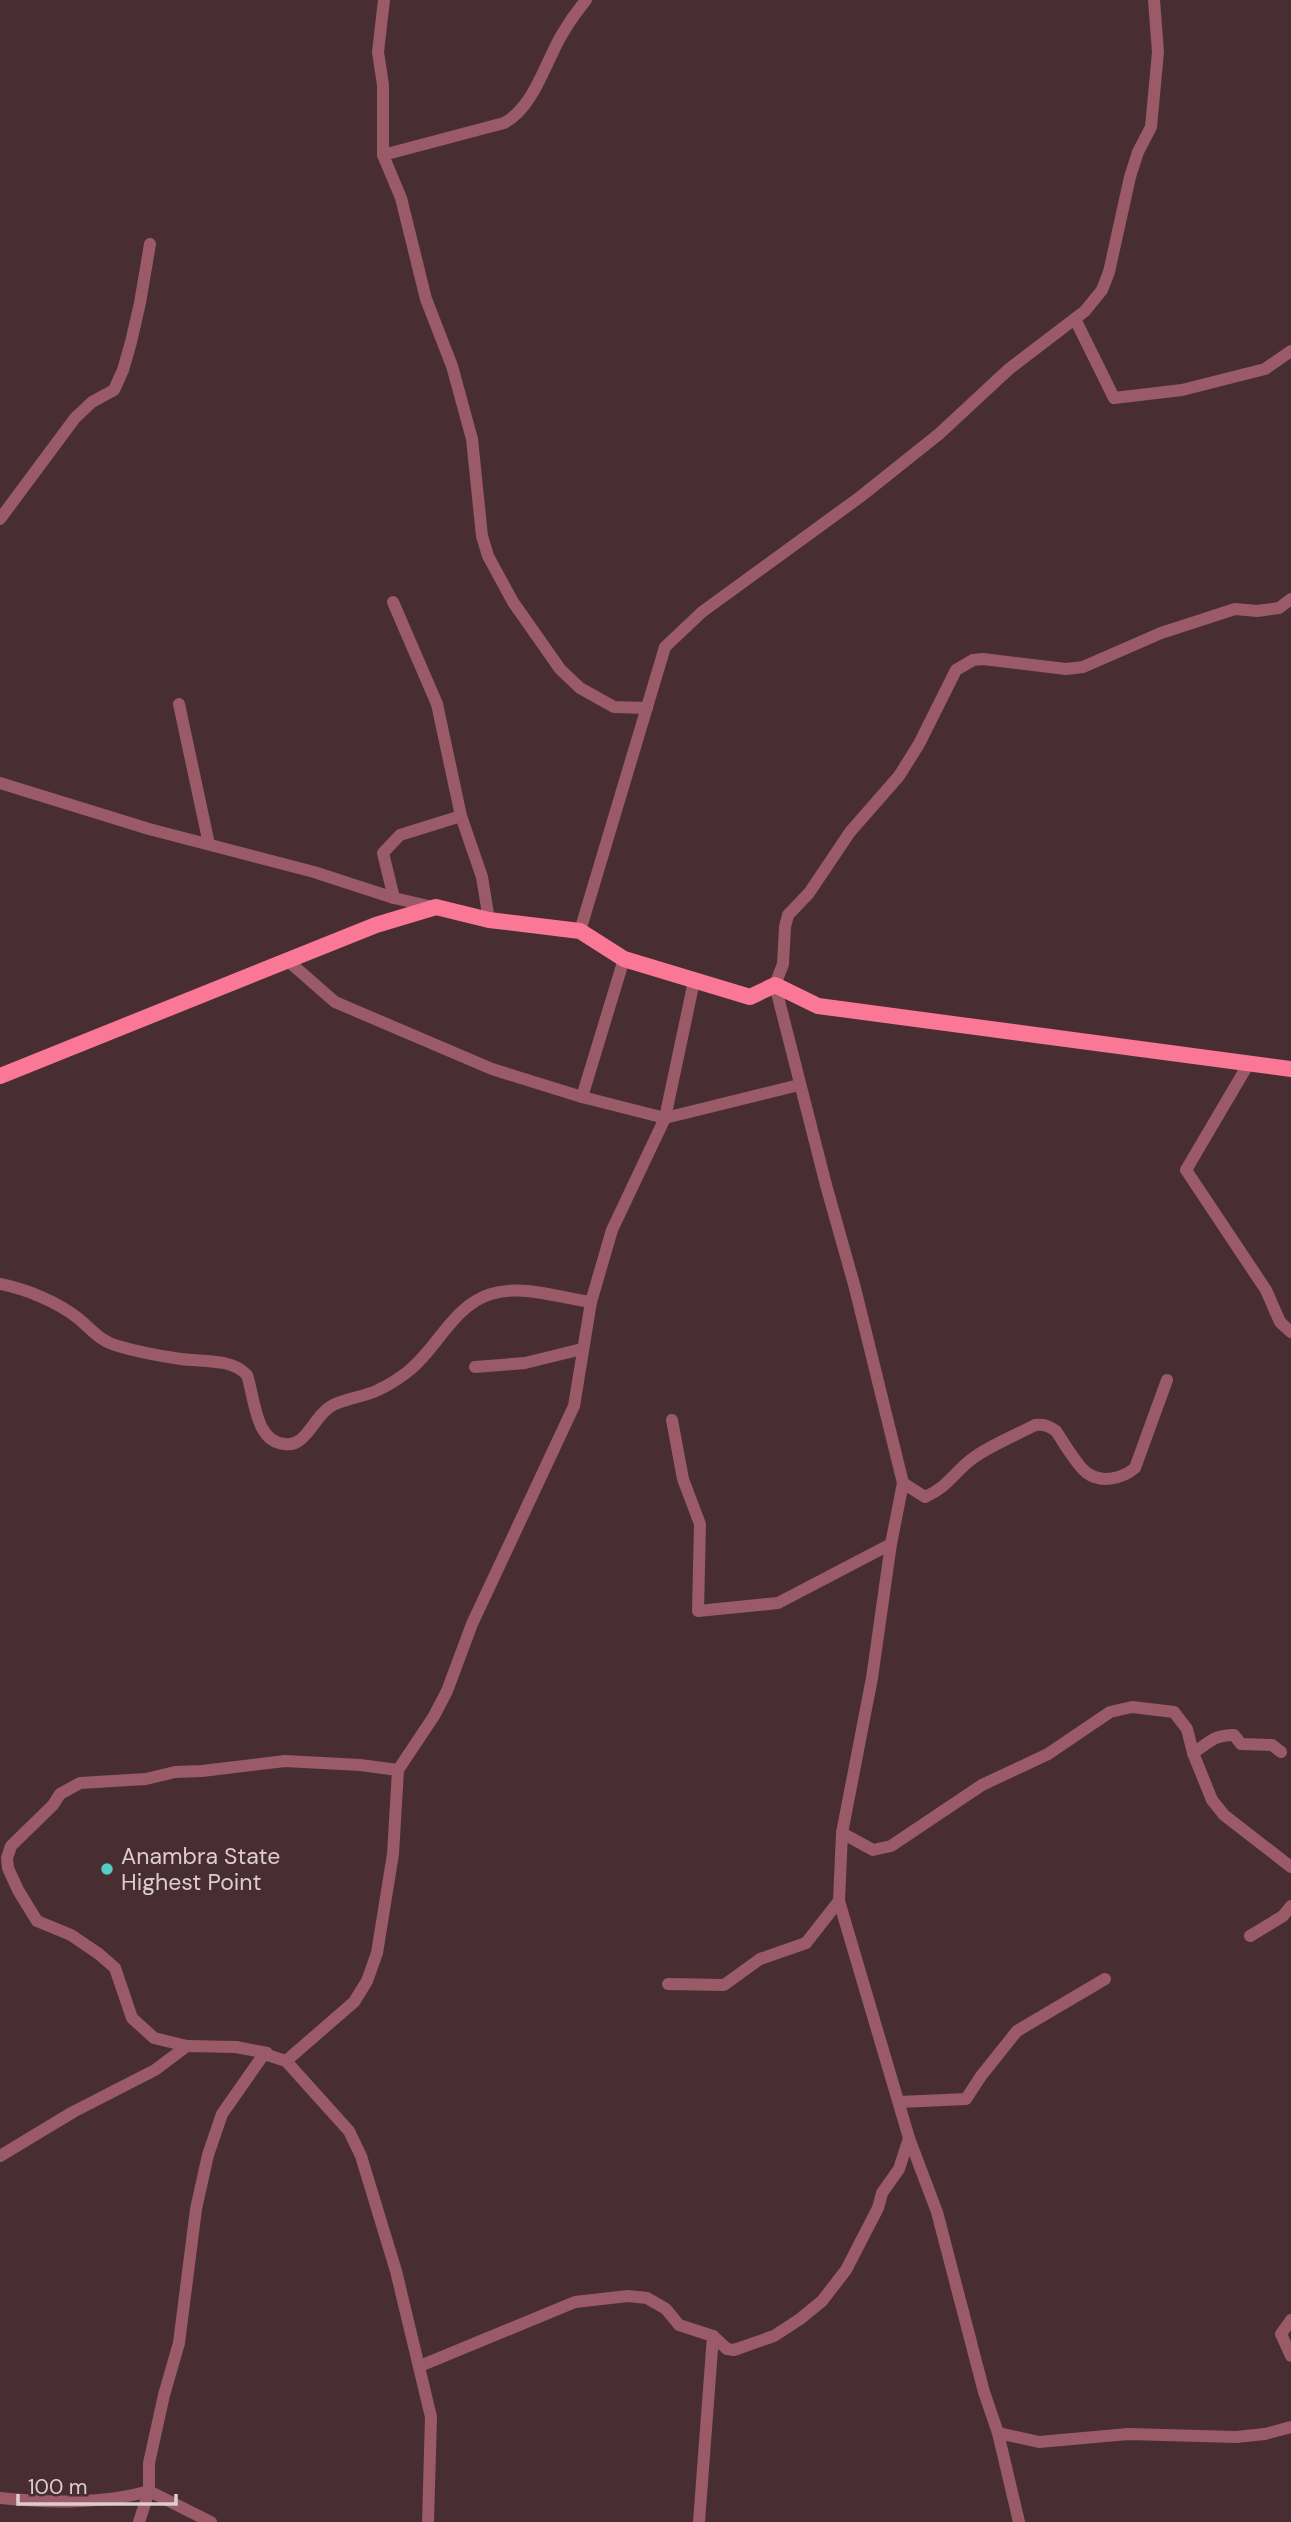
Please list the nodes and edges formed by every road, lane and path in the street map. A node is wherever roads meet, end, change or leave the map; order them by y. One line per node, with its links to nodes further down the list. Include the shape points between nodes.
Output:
1 (384, 0): 4 (street, via 378,52)
2 (586, 0): 4 (street, via 516,117)
3 (1154, 0): 6 (street, via 1158,52 1151,127 1130,177 1102,290)
4 (383, 155): 12 (street, via 401,198 426,299 452,366 472,439 488,556 560,669 580,688 614,708)
5 (150, 244): 8 (street, via 131,342 114,390 75,418)
6 (1075, 319): 7 (street, via 1114,398 1182,390 1265,369); 12 (street, via 1009,369 939,434 860,497 678,633 665,647)
7 (1291, 351)
8 (0, 519)
9 (1291, 599): 23 (street, via 1279,608 1235,609 1161,633 1083,667 983,659 957,670 899,776 788,915 783,964)
10 (393, 602): 14 (street, via 437,704)
11 (179, 704): 15 (street)
12 (647, 708): 19 (street)
13 (0, 783): 15 (street)
14 (461, 816): 16 (street, via 400,835 383,853); 18 (street, via 482,877)
15 (209, 845): 16 (street)
16 (394, 898): 17 (street)
17 (436, 907): 18 (main road); 21 (main road)
18 (489, 920): 19 (main road)
19 (580, 931): 20 (main road)
20 (624, 959): 22 (main road); 28 (street)
21 (287, 960): 26 (main road); 28 (street, via 335,1002 492,1069)
22 (694, 981): 23 (main road, via 750,997); 29 (street)
23 (775, 985): 24 (main road, via 818,1006); 27 (street)
24 (1249, 1063): 25 (main road); 32 (street, via 1186,1170 1266,1290 1280,1322)
25 (1291, 1069)
26 (0, 1076)
27 (799, 1086): 29 (street); 37 (street)
28 (582, 1097): 29 (street)
29 (665, 1118): 31 (street, via 612,1230)
30 (0, 1284): 31 (street, via 61,1308 113,1345 241,1369 262,1430 272,1441 288,1445 302,1439 332,1406 377,1390 406,1373 474,1302 491,1294 517,1291)
31 (591, 1301): 33 (street)
32 (1291, 1332)
33 (582, 1349): 34 (street, via 525,1363); 41 (street, via 574,1406 564,1429 472,1624 447,1691)
34 (475, 1367)
35 (1167, 1380): 37 (street, via 1135,1468 1126,1475 1111,1479 1086,1473 1056,1432 1042,1424 978,1455 942,1489 925,1497)
36 (672, 1420): 38 (street, via 683,1479 700,1524 698,1611 778,1604)
37 (903, 1483): 38 (street)
38 (891, 1544): 42 (street, via 872,1678)
39 (1282, 1752): 40 (street, via 1272,1745 1241,1744 1234,1735 1223,1735)
40 (1194, 1753): 42 (street, via 1187,1729 1174,1712 1132,1707 1110,1712 1048,1754 982,1785 891,1846 873,1850); 43 (street, via 1212,1800 1224,1815)
41 (398, 1770): 49 (street, via 285,1761 80,1783 60,1794 11,1846 8,1868 37,1922 72,1935 115,1968 132,2018 154,2038); 51 (street, via 393,1854 377,1953 367,1981 354,2002)
42 (842, 1833): 44 (street)
43 (1291, 1867)
44 (839, 1901): 48 (street, via 806,1943 760,1959 723,1986); 52 (street)
45 (1291, 1906): 46 (street)
46 (1250, 1936)
47 (1105, 1979): 52 (street, via 1017,2031 966,2099)
48 (668, 1984)
49 (187, 2046): 50 (street, via 236,2046); 54 (street, via 155,2070)
50 (264, 2054): 51 (street); 61 (street, via 222,2114 208,2155 196,2209 179,2343 149,2463)
51 (286, 2061): 58 (street, via 349,2131 361,2156)
52 (899, 2102): 53 (street)
53 (909, 2138): 56 (street, via 899,2169 882,2193 846,2270 822,2301 774,2336 742,2349 727,2348); 60 (street, via 937,2212)
54 (0, 2156)
55 (1291, 2320): 57 (street, via 1281,2334)
56 (713, 2336): 58 (street, via 679,2325 666,2309 647,2298 628,2296 575,2302); 66 (street)
57 (1291, 2356)
58 (420, 2366): 65 (street, via 431,2417)
59 (1291, 2427): 60 (street, via 1237,2437 1128,2434 1039,2442)
60 (998, 2433): 67 (street)
61 (149, 2491): 62 (street, via 128,2498); 63 (street); 64 (street)
62 (0, 2498)
63 (139, 2522)
64 (211, 2522)
65 (428, 2522)
66 (699, 2522)
67 (1019, 2522)

